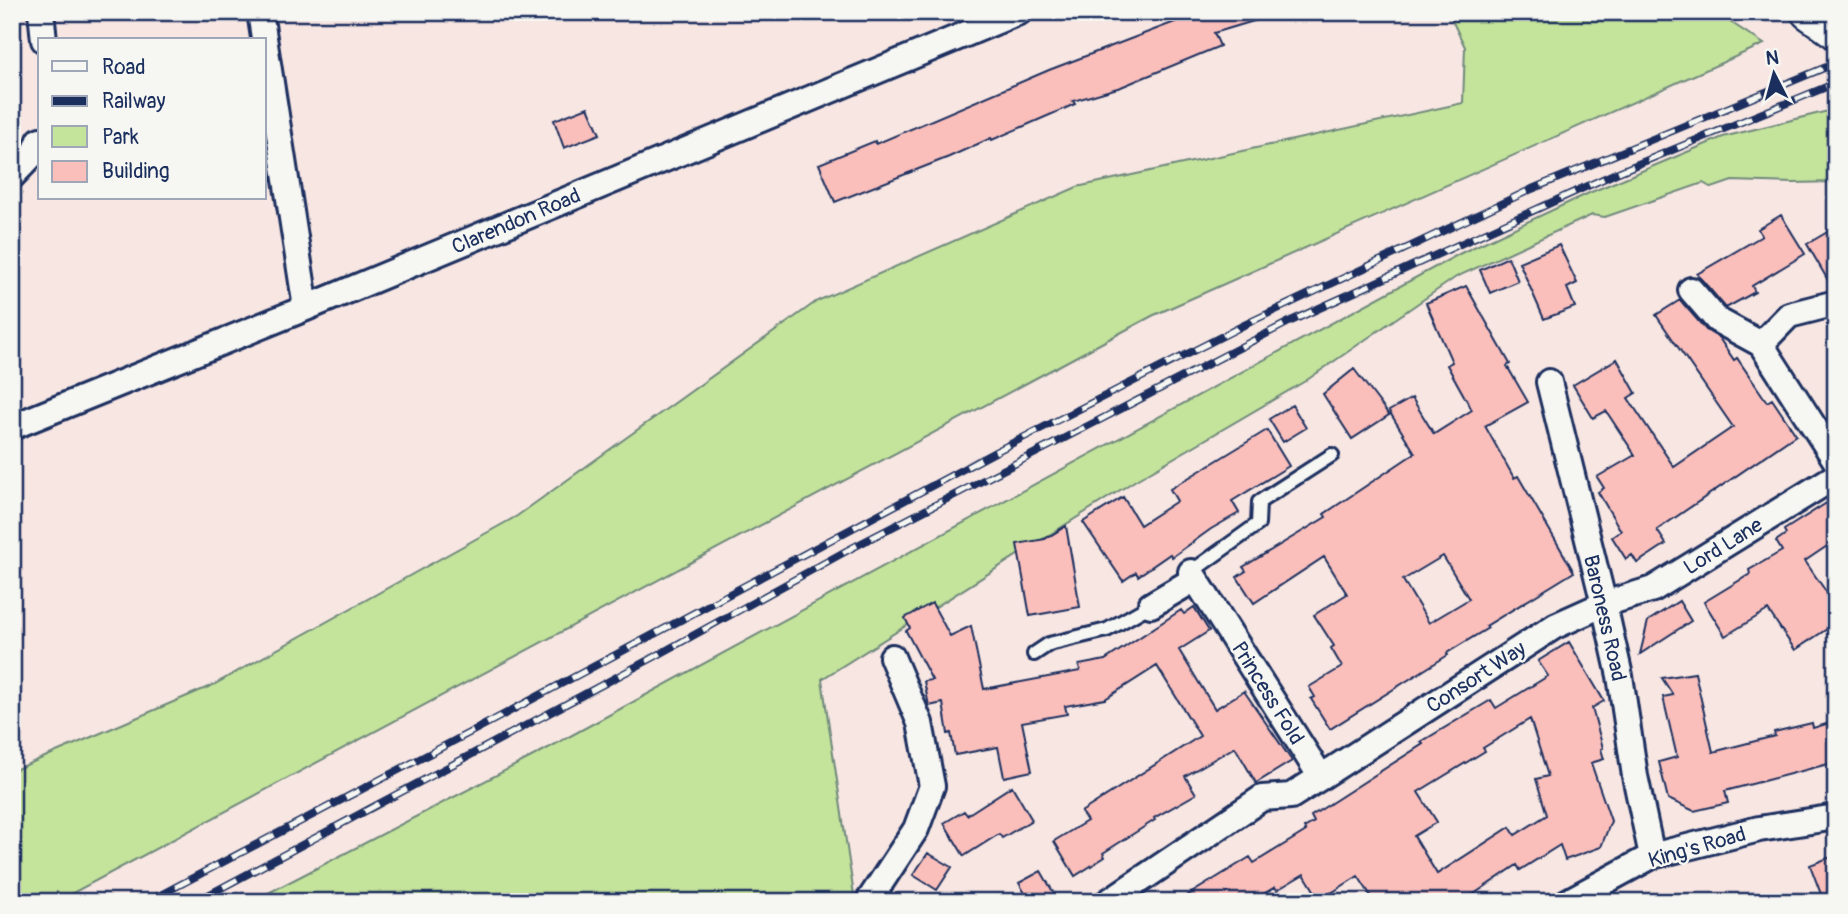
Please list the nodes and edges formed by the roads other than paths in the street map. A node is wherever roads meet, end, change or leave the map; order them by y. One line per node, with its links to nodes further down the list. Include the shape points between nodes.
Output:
1 (41, 12): 6 (street)
2 (260, 12): 7 (street)
3 (1019, 12): 13 (street, Clarendon Road)
4 (1808, 12): 5 (main road)
5 (1836, 32)
6 (44, 38)
7 (264, 38)
8 (266, 51): 13 (street)
9 (38, 145): 10 (street)
10 (12, 176)
11 (1691, 290): 14 (street, via 1717,320)
12 (1836, 303): 14 (street, via 1789,315)
13 (306, 308): 16 (street, Clarendon Road)
14 (1761, 344): 18 (street)
15 (1549, 382): 21 (street, Baroness Road)
16 (12, 427)
17 (1332, 454): 20 (lane, via 1259,502 1258,524)
18 (1836, 461)
19 (1836, 476): 21 (street, Lord Lane, via 1653,589)
20 (1193, 576): 22 (street); 25 (street, Princess Fold)
21 (1604, 604): 25 (street, Consort Way, via 1555,626); 27 (street, Baroness Road)
22 (1151, 605): 23 (lane, via 1107,630 1049,645)
23 (1034, 654)
24 (892, 657): 28 (street, via 920,723 932,786 916,829)
25 (1321, 777): 29 (street, via 1291,796 1262,798)
26 (1836, 817): 27 (street, King's Road, via 1759,829)
27 (1652, 856): 30 (street, King's Road)
28 (868, 902)
29 (1108, 902)
30 (1567, 902)

